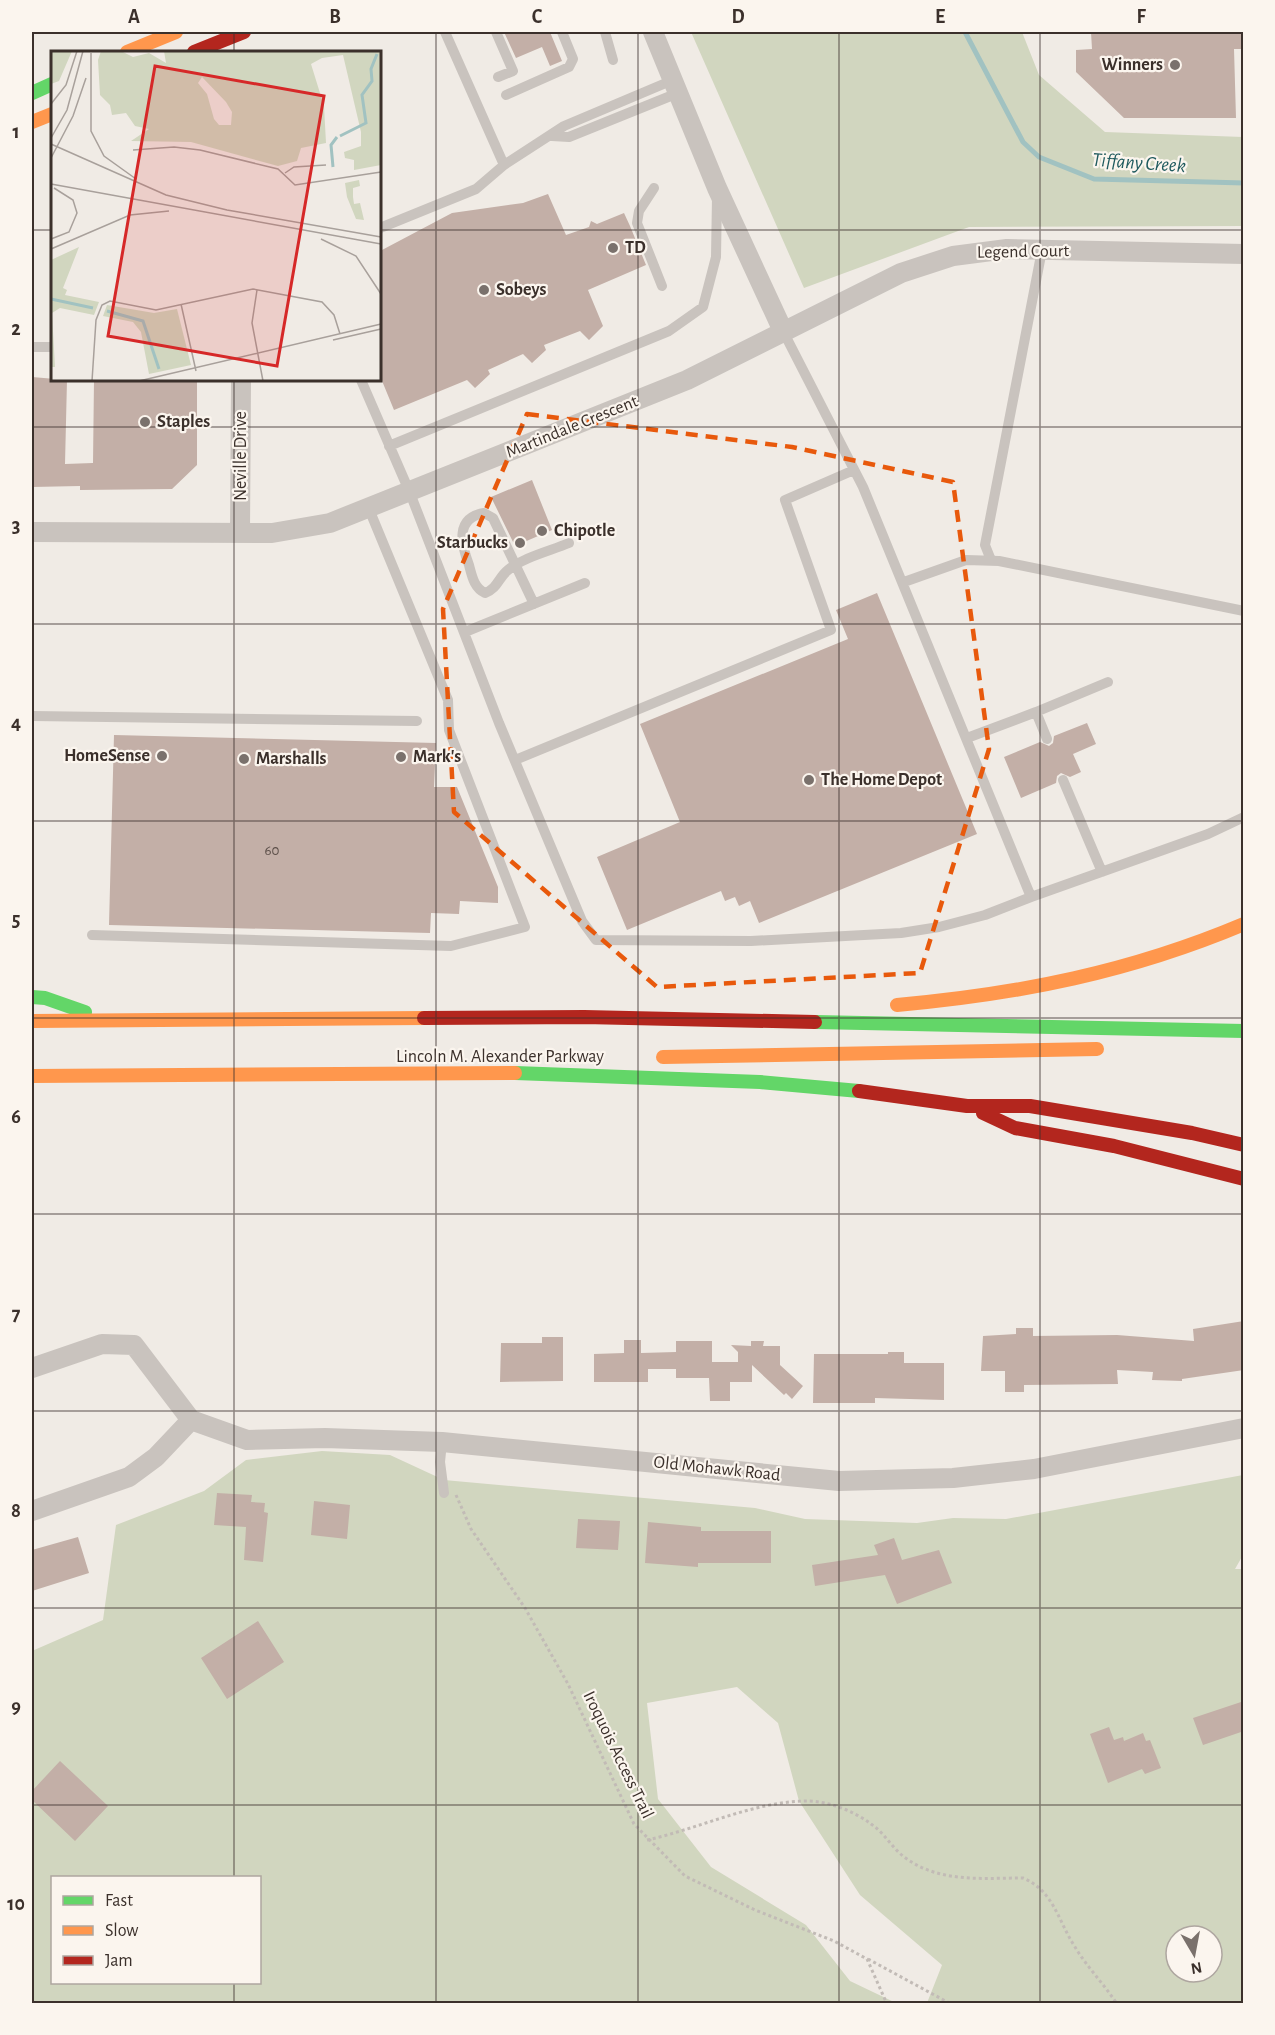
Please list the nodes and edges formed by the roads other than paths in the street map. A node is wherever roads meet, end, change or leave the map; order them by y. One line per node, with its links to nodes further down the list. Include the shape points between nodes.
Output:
1 (176, 32): 8 (main road)
2 (244, 32): 10 (main road)
3 (445, 32): 19 (lane)
4 (496, 32): 12 (lane, via 513,71)
5 (562, 32): 16 (lane, via 573,59 569,67)
6 (606, 32): 11 (lane)
7 (653, 32): 14 (street)
8 (147, 43): 9 (main road)
9 (129, 51)
10 (196, 51)
11 (613, 60)
12 (498, 77)
13 (51, 84): 15 (main road)
14 (675, 87): 19 (lane, via 569,137 552,136); 21 (street)
15 (32, 93)
16 (506, 95)
17 (51, 114): 18 (main road)
18 (32, 122)
19 (504, 165): 22 (lane, via 476,189)
20 (654, 188): 25 (lane, via 639,211 637,223)
21 (717, 188): 26 (street); 31 (lane, via 716,257 703,307 669,331)
22 (381, 228)
23 (1042, 250): 24 (street, Legend Court); 26 (street, Legend Court, via 1007,249 953,256 901,273); 38 (lane, via 986,545)
24 (1244, 254)
25 (662, 286)
26 (783, 331): 32 (lane); 33 (street, Martindale Crescent, via 687,380)
27 (32, 347): 28 (lane)
28 (51, 347)
29 (241, 381): 36 (street, Neville Drive)
30 (361, 381): 31 (lane)
31 (389, 446): 33 (lane)
32 (854, 470): 40 (lane); 51 (lane, via 785,501 831,630)
33 (410, 493): 34 (street, Martindale Crescent); 44 (lane)
34 (369, 509): 36 (street, Martindale Crescent, via 330,524 272,533); 57 (lane, via 448,700 449,730 525,927 451,946)
35 (32, 532): 36 (street, Martindale Crescent)
36 (240, 532)
37 (569, 543): 39 (lane)
38 (991, 560): 40 (lane, via 966,560); 43 (lane)
39 (517, 565): 39 (lane, via 490,514 473,515 466,522 460,539 475,584 485,593); 42 (lane)
40 (904, 582): 49 (lane)
41 (585, 583): 42 (lane)
42 (534, 604): 44 (lane)
43 (1244, 611)
44 (465, 632): 51 (lane)
45 (1108, 682): 46 (lane)
46 (1036, 712): 49 (lane); 50 (lane)
47 (32, 716): 48 (lane)
48 (417, 721)
49 (967, 738): 55 (lane)
50 (1047, 739)
51 (515, 760): 55 (lane, via 582,921 596,940 751,941 901,933 985,915)
52 (1063, 780): 54 (lane)
53 (1244, 817): 54 (lane)
54 (1102, 872): 55 (lane)
55 (1031, 897)
56 (1244, 924): 59 (main road, via 1137,966 1065,984 1000,996)
57 (92, 935)
58 (32, 997): 62 (main road)
59 (887, 1005)
60 (809, 1007): 61 (main road)
61 (584, 1017): 62 (main road); 64 (main road)
62 (107, 1019): 63 (main road)
63 (32, 1021)
64 (1244, 1031)
65 (1109, 1049): 66 (main road)
66 (653, 1057)
67 (608, 1063): 68 (main road)
68 (564, 1073): 69 (main road, Lincoln M. Alexander Parkway); 70 (main road, Lincoln M. Alexander Parkway, via 771,1083)
69 (32, 1076)
70 (967, 1106): 71 (main road, via 1030,1106); 72 (main road, via 1015,1128 1114,1146)
71 (1244, 1145)
72 (1244, 1179)
73 (32, 1368): 74 (street, via 102,1344 134,1345)
74 (190, 1420): 76 (street, Old Mohawk Road, via 247,1440); 78 (street, via 156,1457 129,1478)
75 (1244, 1428): 76 (street, Old Mohawk Road, via 1034,1469 952,1478 850,1481)
76 (442, 1442): 77 (lane)
77 (444, 1493)
78 (32, 1511)

